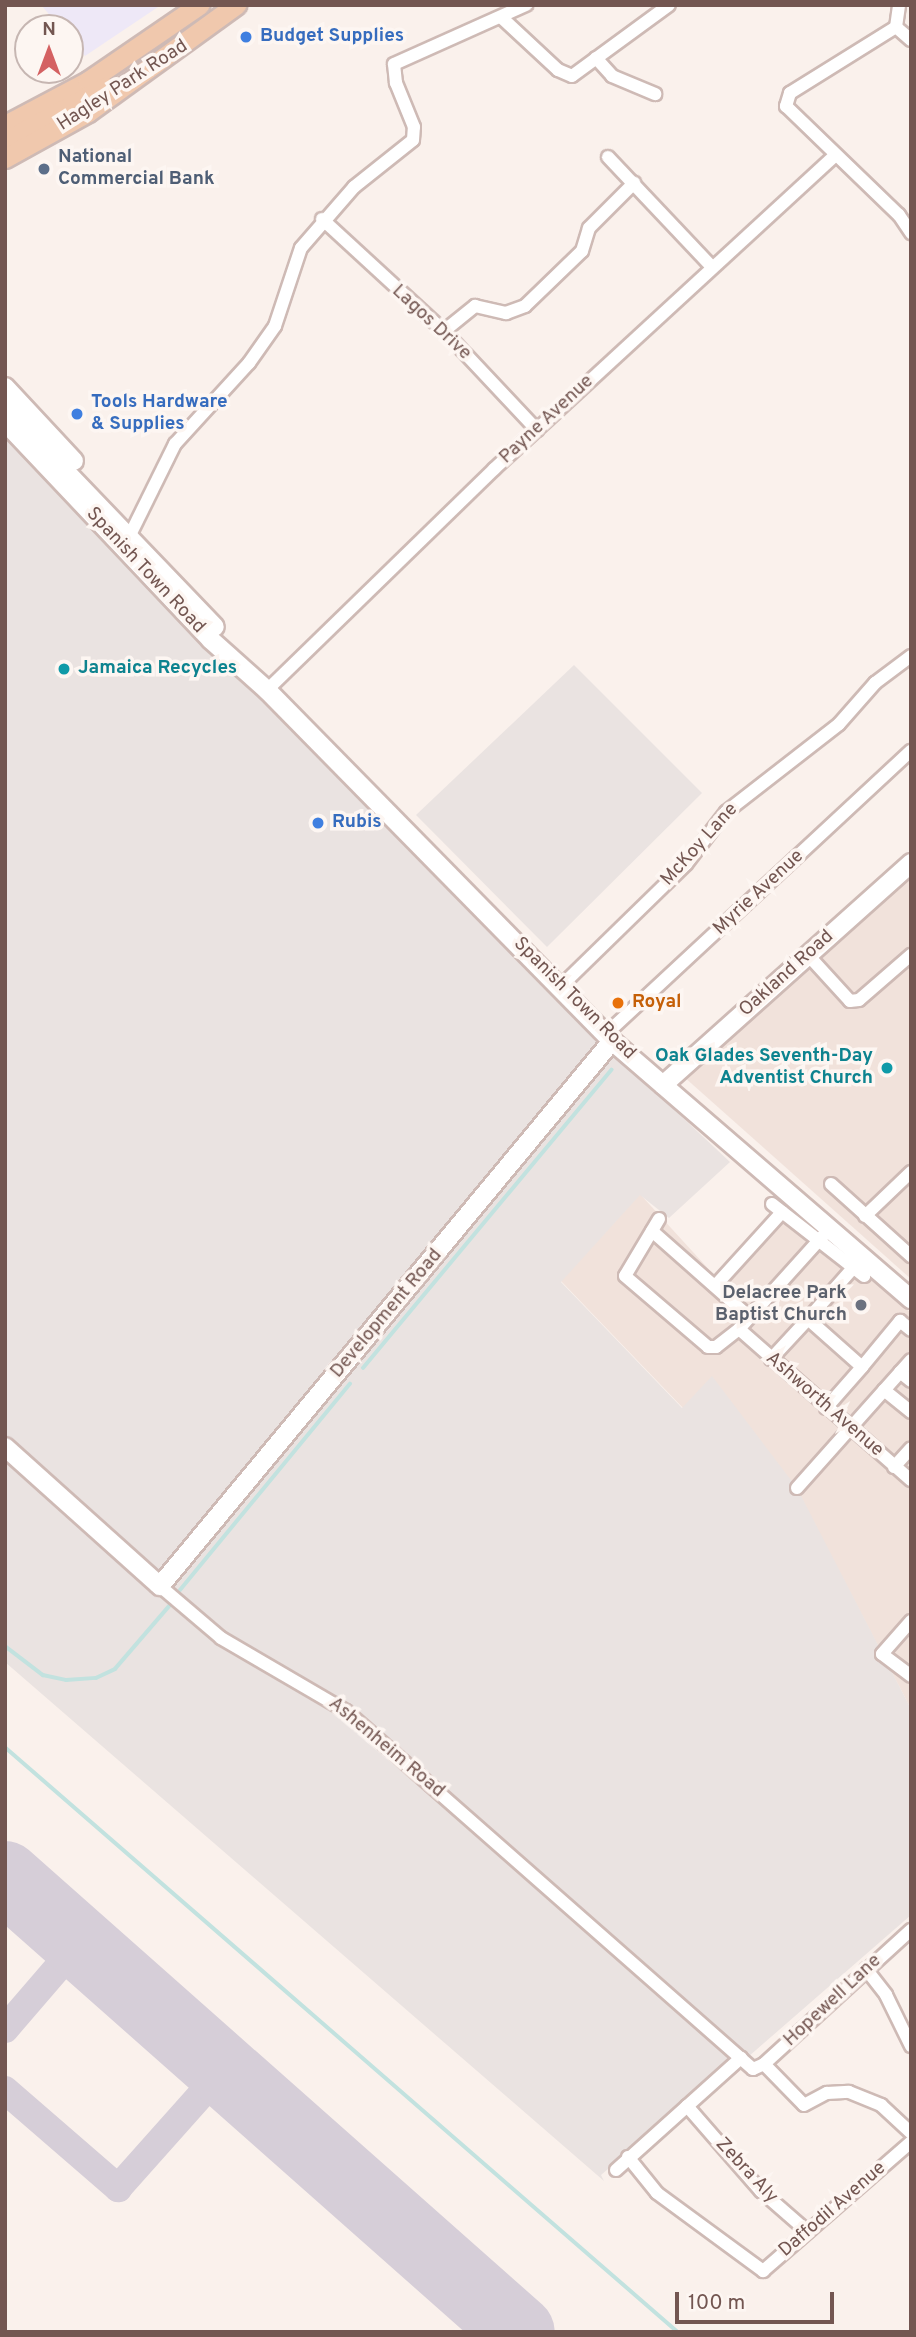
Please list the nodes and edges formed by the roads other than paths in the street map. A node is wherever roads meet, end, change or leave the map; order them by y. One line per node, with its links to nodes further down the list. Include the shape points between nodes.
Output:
1 (177, 5): 13 (main road, Hagley Park Road, via 76,74)
2 (199, 5): 14 (main road, Hagley Park Road, via 88,81)
3 (220, 5): 15 (main road, Hagley Park Road, via 101,89)
4 (236, 5): 18 (main road, Hagley Park Road, via 88,112)
5 (526, 5): 8 (street)
6 (669, 5): 11 (street)
7 (899, 5): 9 (street)
8 (501, 18): 11 (street, via 564,75 572,76); 20 (street, via 394,64 396,83 414,127 413,140)
9 (896, 27): 10 (street); 16 (street, via 790,93 786,101 790,113)
10 (911, 40)
11 (596, 58): 12 (street, via 612,76)
12 (655, 94)
13 (5, 110)
14 (5, 125)
15 (5, 141)
16 (834, 156): 21 (street, via 899,215); 22 (street, Payne Avenue)
17 (608, 157): 19 (street)
18 (5, 158)
19 (634, 183): 22 (street); 23 (street, via 589,228 582,251 525,306 506,313 475,306)
20 (322, 219): 23 (street, Lagos Drive); 31 (street, via 301,248 275,326 249,363 175,444)
21 (911, 233)
22 (711, 266): 27 (street, Payne Avenue)
23 (444, 331): 27 (street, Lagos Drive)
24 (5, 387): 30 (main road, Spanish Town Road, via 84,472)
25 (5, 408): 30 (main road, Spanish Town Road)
26 (5, 422): 29 (main road, Spanish Town Road)
27 (537, 430): 33 (street, Payne Avenue)
28 (5, 433): 29 (main road, Spanish Town Road)
29 (68, 489): 33 (main road, Spanish Town Road, via 234,664)
30 (95, 497): 31 (main road, Spanish Town Road)
31 (130, 535): 33 (main road, Spanish Town Road)
32 (911, 656): 38 (street, McKoy Lane, via 875,683 839,724 726,812 686,864)
33 (262, 685): 38 (main road, Spanish Town Road)
34 (911, 751): 39 (street, Myrie Avenue)
35 (911, 863): 36 (main road, Oakland Road)
36 (808, 955): 37 (street, via 850,1001 859,1000); 40 (main road, Oakland Road)
37 (911, 955)
38 (559, 988): 39 (main road, Spanish Town Road)
39 (609, 1038): 40 (main road, Spanish Town Road); 68 (main road, Development Road)
40 (663, 1085): 46 (main road, Spanish Town Road)
41 (911, 1172): 43 (street)
42 (831, 1184): 43 (street)
43 (865, 1216): 47 (street)
44 (659, 1219): 45 (street)
45 (652, 1231): 48 (street); 52 (street, via 625,1270 628,1280 701,1345 716,1347)
46 (824, 1235): 48 (street, via 777,1208); 49 (main road, Spanish Town Road); 50 (street); 51 (street, via 858,1272)
47 (911, 1256)
48 (715, 1286): 50 (street)
49 (908, 1291)
50 (748, 1316): 52 (street)
51 (808, 1318): 54 (street); 56 (street)
52 (739, 1329): 54 (street, Ashworth Avenue)
53 (911, 1330): 56 (street, via 900,1321)
54 (771, 1359): 60 (street, Ashworth Avenue)
55 (911, 1360): 57 (street)
56 (862, 1367): 60 (street)
57 (900, 1372): 58 (street); 59 (street)
58 (911, 1381)
59 (884, 1390): 61 (street); 62 (street)
60 (826, 1408): 62 (street, Ashworth Avenue)
61 (911, 1412)
62 (850, 1429): 65 (street, Ashworth Avenue); 67 (street)
63 (5, 1447): 68 (main road, Ashenheim Road)
64 (911, 1448): 65 (street)
65 (894, 1467): 66 (street, Ashworth Avenue)
66 (911, 1480)
67 (797, 1488)
68 (160, 1586): 74 (street, Ashenheim Road, via 221,1638 346,1711)
69 (909, 1625): 70 (street, via 882,1654)
70 (911, 1676)
71 (911, 1930): 72 (street, Hopewell Lane)
72 (866, 1969): 73 (street, via 894,2008); 75 (street, Hopewell Lane)
73 (911, 2046)
74 (741, 2058): 75 (street, Ashenheim Road); 76 (street)
75 (759, 2067): 77 (street, Ashenheim Road, via 804,2105 827,2093 849,2092 881,2105)
76 (688, 2106): 79 (street); 81 (street, Zebra Aly, via 761,2190)
77 (911, 2133)
78 (911, 2143): 81 (street, Daffodil Avenue)
79 (628, 2157): 80 (street); 81 (street, Daffodil Avenue, via 657,2193 763,2271)
80 (616, 2170)
81 (808, 2232)

